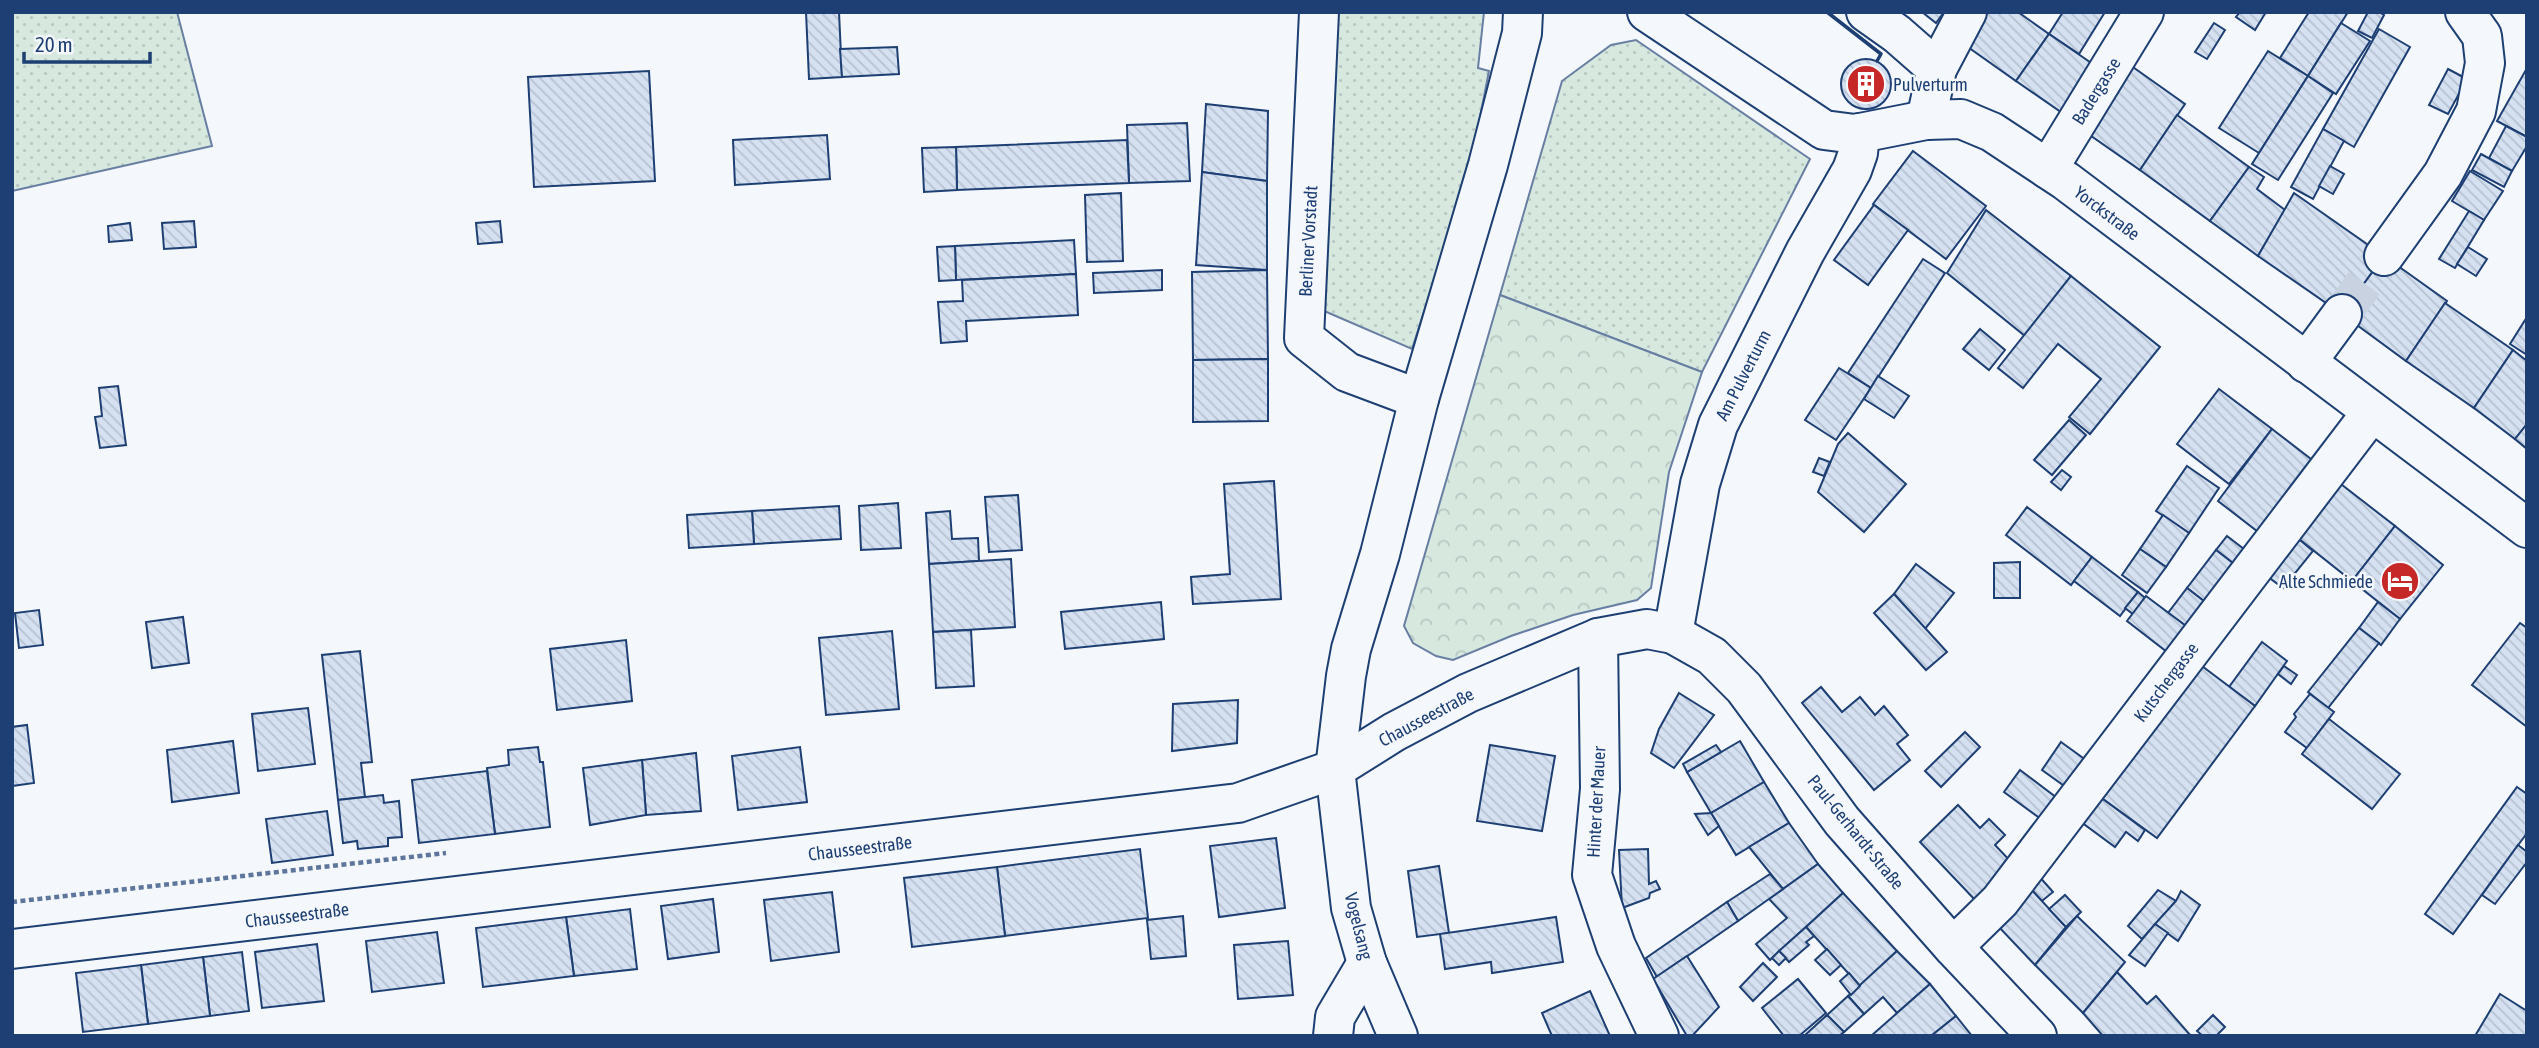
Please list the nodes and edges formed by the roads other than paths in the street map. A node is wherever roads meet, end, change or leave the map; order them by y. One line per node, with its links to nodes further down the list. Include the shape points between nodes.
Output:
1 (1319, 12): 15 (street, Berliner Vorstadt, via 1304,338 1347,372)
2 (1523, 12): 15 (street, via 1522,33 1488,165)
3 (1647, 12): 10 (street, Yorckstraße, via 1825,130)
4 (1866, 12): 8 (street)
5 (1967, 12): 8 (street)
6 (2144, 12): 11 (street, Badergasse)
7 (2465, 12): 12 (street, via 2482,36 2485,63 2476,111 2443,174)
8 (1937, 69): 9 (street)
9 (1926, 120): 10 (street, Yorckstraße); 11 (street, Yorckstraße, via 1961,120 1992,132)
10 (1860, 133): 18 (street, Am Pulverturm, via 1852,170 1718,425 1700,484)
11 (2048, 169): 14 (street, Yorckstraße)
12 (2384, 256)
13 (2342, 314): 14 (street)
14 (2306, 363): 16 (street, Yorckstraße)
15 (1419, 399): 20 (street, via 1351,649)
16 (2372, 412): 17 (street, Yorckstraße); 21 (street, Kutschergasse, via 2000,901)
17 (2527, 528)
18 (1673, 634): 19 (street, Chausseestraße, via 1647,629); 21 (street, Paul-Gerhardt-Straße, via 1712,656 1744,688 1842,821)
19 (1598, 638): 20 (street, Chausseestraße, via 1468,693); 26 (street, Hinter der Mauer, via 1600,789 1592,876 1616,946)
20 (1335, 769): 22 (street, Chausseestraße, via 1238,803); 23 (street, Vogelsang, via 1351,908)
21 (1953, 947): 27 (street, Paul-Gerhardt-Straße)
22 (12, 949)
23 (1367, 963): 24 (street, via 1335,1017); 25 (street, Vogelsang)
24 (1333, 1036)
25 (1398, 1036)
26 (1659, 1036)
27 (2037, 1036)

